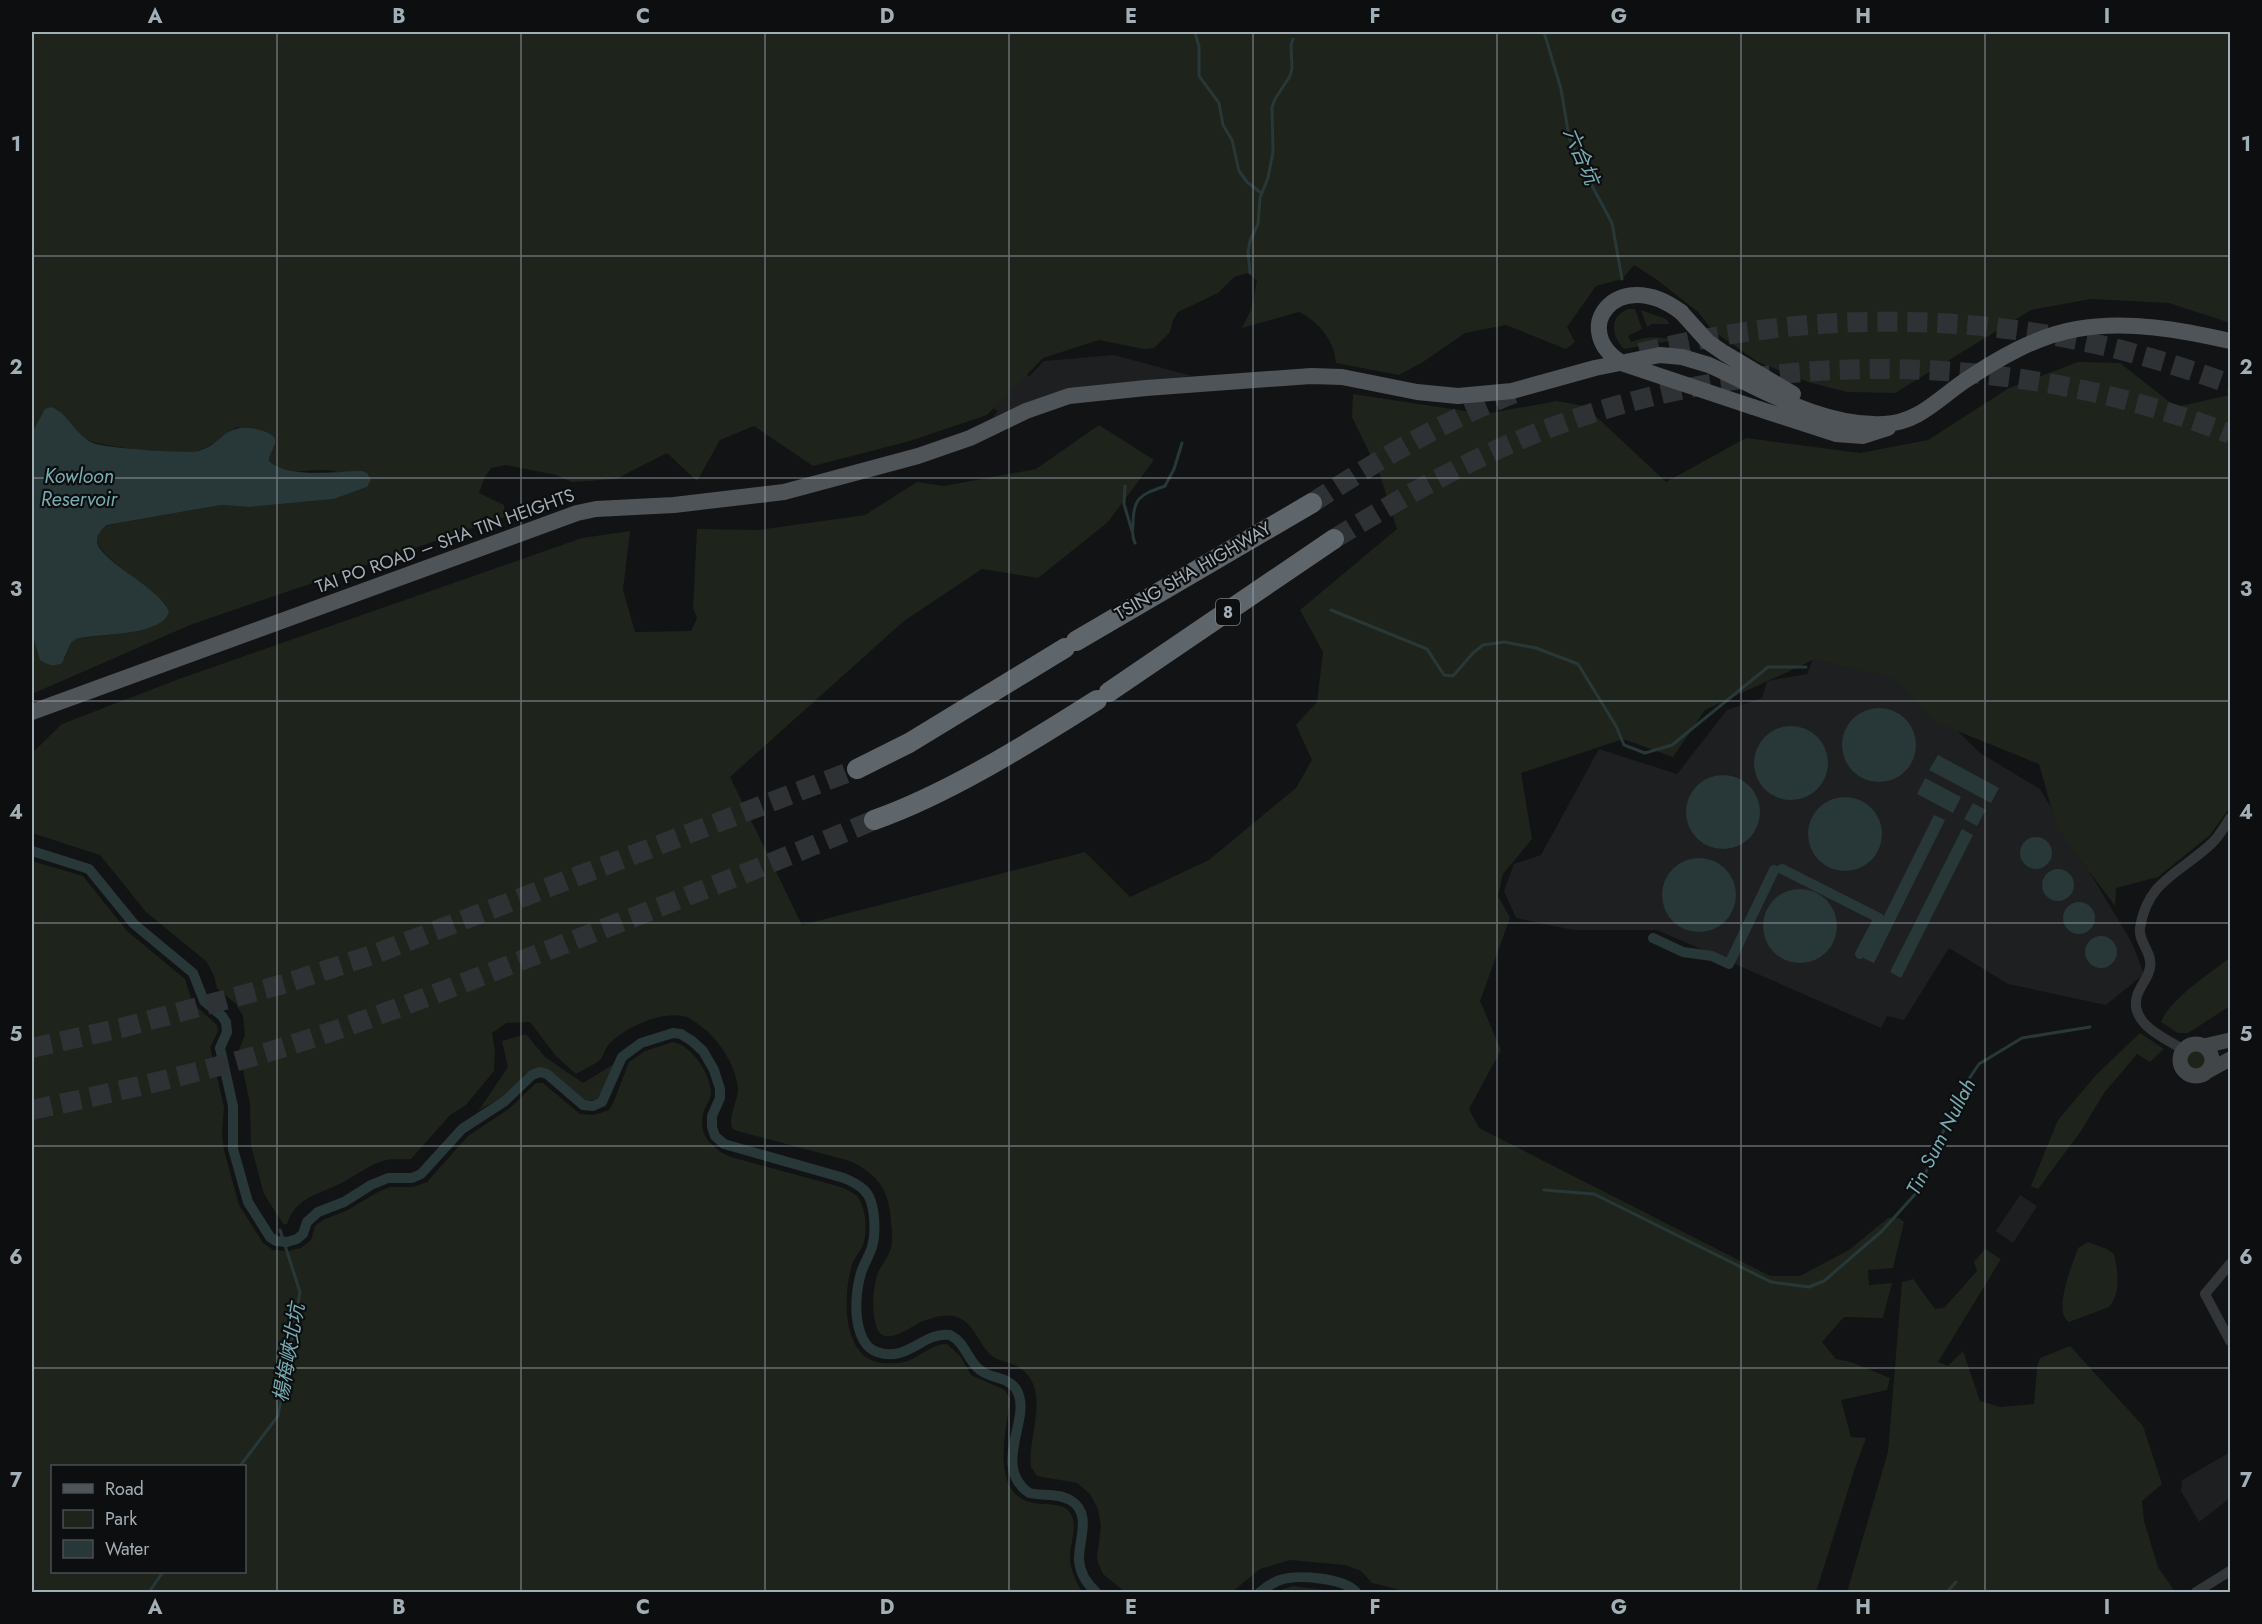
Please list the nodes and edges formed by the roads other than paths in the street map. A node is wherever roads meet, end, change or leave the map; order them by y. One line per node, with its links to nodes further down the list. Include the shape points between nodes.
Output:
1 (2230, 341): 3 (main road, TAI PO ROAD – SHA TIN HEIGHTS, via 2166,329 2075,329 2009,354 1930,408)
2 (1825, 416): 3 (main road, TAI PO ROAD – SHA TIN HEIGHTS, via 1877,424); 3 (main road, bridge, via 1708,342 1670,304 1633,294 1608,305 1601,319 1602,343 1611,356 1624,364 1754,408 1847,435 1863,436); 6 (main road, TAI PO ROAD – SHA TIN HEIGHTS, via 1695,360 1666,355 1629,360 1512,391 1458,396 1311,376 1069,396 918,456 784,492 576,513)
3 (1903, 421)
4 (1312, 503): 7 (highway, TSING SHA HIGHWAY, via 909,743)
5 (1334, 539): 9 (highway, 8, via 1103,696 984,767)
6 (32, 712)
7 (857, 769)
8 (2230, 818): 12 (street, via 2213,842 2161,883 2144,908 2139,932 2152,959 2138,995 2138,1015 2147,1027)
9 (874, 820)
10 (2230, 1040): 11 (street)
11 (2204, 1046): 12 (street, via 2193,1044); 14 (street, via 2211,1054)
12 (2184, 1050): 14 (street, via 2181,1064 2188,1073)
13 (2230, 1059): 14 (street)
14 (2208, 1071)
15 (2230, 1264): 16 (street, via 2205,1294)
16 (2230, 1341)
17 (2230, 1571): 18 (street)
18 (2196, 1592)

